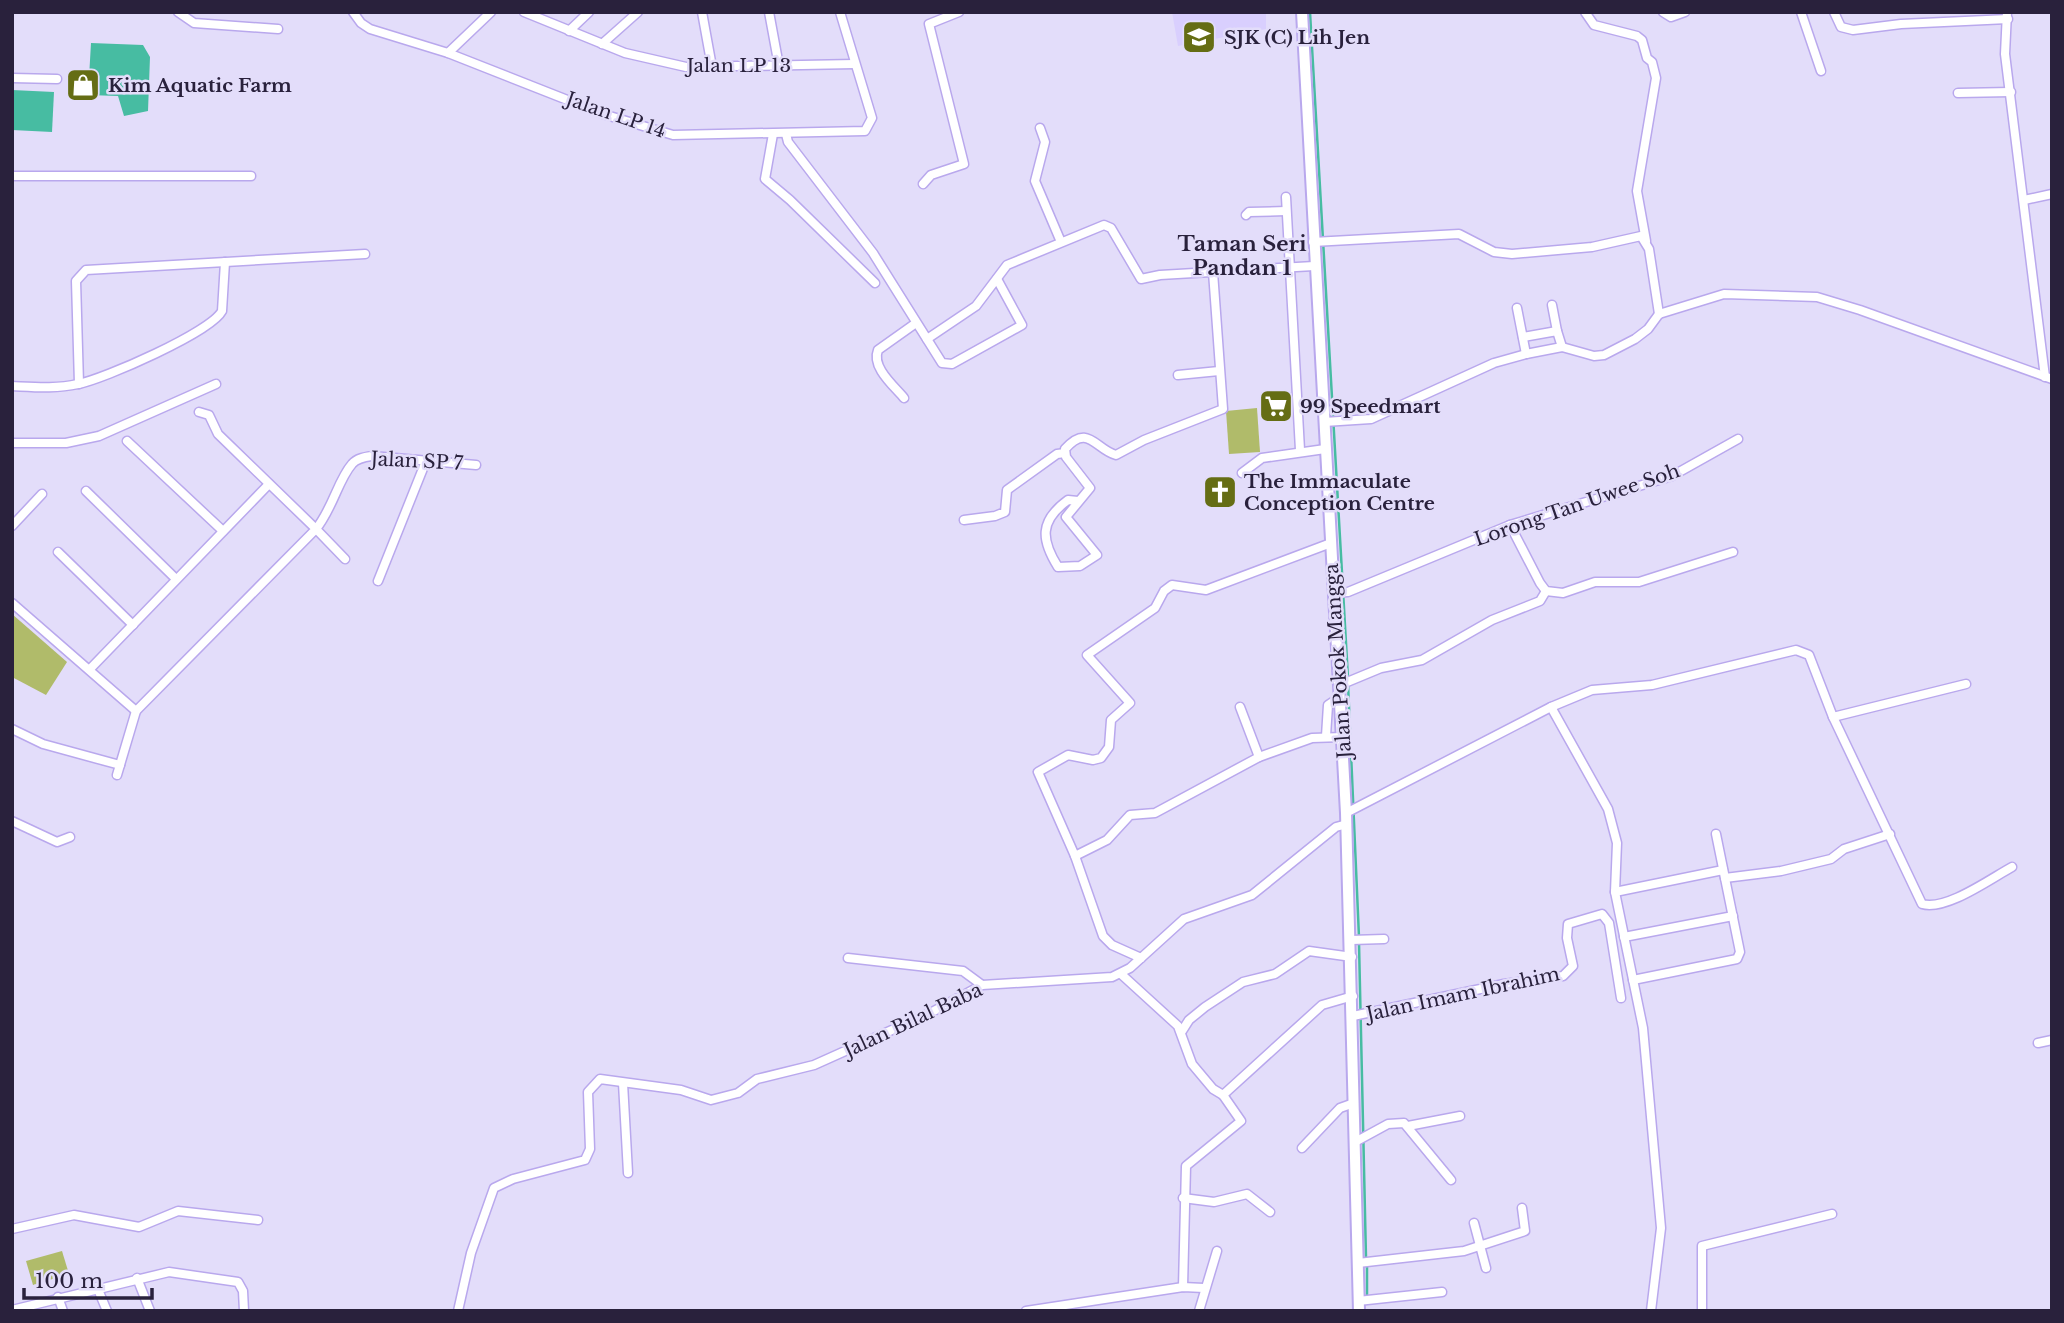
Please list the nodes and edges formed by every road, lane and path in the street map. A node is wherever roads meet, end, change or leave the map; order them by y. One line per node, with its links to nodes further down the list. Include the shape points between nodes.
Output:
1 (178, 12): 19 (street, via 194,23)
2 (354, 12): 22 (street, Jalan LP 14, via 370,29)
3 (491, 12): 22 (street)
4 (524, 12): 20 (street, Jalan LP 13)
5 (589, 12): 20 (street)
6 (638, 12): 21 (street)
7 (702, 12): 25 (street)
8 (769, 12): 24 (street)
9 (840, 12): 23 (street)
10 (959, 12): 36 (street, via 929,24 964,164 931,175)
11 (1302, 12): 44 (main road, Jalan Pokok Mangga)
12 (1585, 12): 42 (street, via 1594,25 1637,36 1654,69 1654,95 1637,191)
13 (1663, 12): 14 (street, via 1671,17)
14 (1685, 12)
15 (1801, 12): 26 (street)
16 (1834, 12): 18 (street, via 1841,27 1853,30)
17 (2007, 16): 18 (street); 29 (street, via 2005,54)
18 (1934, 17)
19 (278, 29)
20 (569, 31): 21 (street, Jalan LP 13)
21 (602, 44): 25 (street, Jalan LP 13, via 625,54 686,67)
22 (448, 53): 32 (street, Jalan LP 14, via 604,114 673,135)
23 (855, 64): 24 (street, Jalan LP 13); 33 (street, Jalan LP 14, via 872,122 860,133)
24 (779, 66): 25 (street, Jalan LP 13)
25 (712, 67)
26 (1821, 71)
27 (12, 78): 28 (street)
28 (57, 79)
29 (2011, 92): 30 (street); 39 (street)
30 (1958, 93)
31 (1040, 128): 43 (street, via 1045,142 1035,181)
32 (773, 134): 33 (street, Jalan LP 14); 51 (street, via 765,179)
33 (786, 134): 55 (street, via 873,253)
34 (12, 176): 35 (street)
35 (251, 176)
36 (923, 184)
37 (2052, 194): 39 (street)
38 (1286, 197): 40 (street)
39 (2024, 200): 63 (street)
40 (1286, 211): 41 (street); 48 (street)
41 (1246, 215)
42 (1646, 241): 44 (street, via 1641,236 1592,247 1511,254 1493,252 1459,234); 54 (street)
43 (1061, 242): 49 (street, via 1108,226 1141,279); 50 (street, via 1007,265)
44 (1320, 242): 47 (main road, Jalan Pokok Mangga)
45 (365, 254): 46 (street)
46 (225, 262): 64 (street, via 225,302 217,320); 64 (street, via 94,268 79,274)
47 (1314, 266): 48 (street); 69 (main road, Jalan Pokok Mangga)
48 (1289, 267): 49 (street); 74 (street)
49 (1213, 272): 61 (street)
50 (997, 279): 58 (street, via 976,306); 58 (street, via 1022,321 1019,328 952,364 942,363)
51 (875, 284)
52 (1552, 305): 56 (street)
53 (1517, 308): 57 (street)
54 (1659, 314): 59 (street, via 1648,329 1614,351 1594,356); 63 (street, via 1724,294 1817,298)
55 (916, 323): 58 (street); 67 (street, via 876,356 879,368)
56 (1557, 331): 57 (street); 59 (street)
57 (1523, 337): 60 (street)
58 (927, 339)
59 (1562, 347): 60 (street)
60 (1526, 354): 69 (street, via 1494,363 1371,419)
61 (1220, 371): 62 (street); 75 (street, via 1223,409 1123,453 1109,453 1094,439 1084,437 1070,444)
62 (1178, 375)
63 (2048, 378)
64 (79, 384): 66 (street)
65 (216, 384): 72 (street, via 100,436 66,443)
66 (12, 386)
67 (904, 398)
68 (199, 412): 79 (street, via 209,415 218,434)
69 (1326, 422): 73 (main road, Jalan Pokok Mangga)
70 (1738, 439): 84 (street, Lorong Tan Uwee Soh, via 1672,476)
71 (127, 441): 87 (street)
72 (12, 443)
73 (1325, 449): 74 (street); 88 (main road, Jalan Pokok Mangga)
74 (1300, 450): 78 (street, via 1262,458)
75 (1065, 453): 82 (street, via 1090,488); 83 (street, via 1033,469 1007,490 1005,512)
76 (426, 461): 77 (street, Jalan SP 7); 86 (street, Jalan SP 7, via 372,456 357,460); 93 (street)
77 (476, 465)
78 (1242, 472)
79 (269, 484): 86 (street); 87 (street)
80 (86, 491): 92 (street)
81 (42, 495): 85 (street)
82 (1078, 501): 82 (street, via 1066,517 1097,555 1080,566 1058,567 1045,546 1047,523 1068,500)
83 (964, 520)
84 (1510, 525): 94 (street); 95 (street, Lorong Tan Uwee Soh)
85 (12, 526)
86 (316, 529): 91 (street); 104 (street)
87 (223, 531): 92 (street)
88 (1331, 543): 95 (main road, Jalan Pokok Mangga); 117 (street, via 1206,590 1172,585 1155,608 1087,655 1130,703 1111,720 1109,747 1101,758 1068,755 1038,772)
89 (58, 552): 97 (street)
90 (1733, 552): 94 (street, via 1639,582 1595,582 1563,593)
91 (345, 559)
92 (176, 579): 97 (street)
93 (377, 581)
94 (1546, 591): 100 (street, via 1540,601 1483,625 1422,660 1381,668)
95 (1336, 593): 100 (main road, Jalan Pokok Mangga)
96 (12, 603): 98 (street)
97 (133, 625): 98 (street)
98 (90, 669): 104 (street)
99 (1966, 684): 105 (street)
100 (1339, 685): 101 (main road, Jalan Pokok Mangga)
101 (1340, 697): 107 (street, via 1328,705); 108 (main road, Jalan Pokok Mangga)
102 (1240, 707): 109 (street)
103 (1551, 707): 105 (street, Jalan Bilal Baba, via 1592,690 1652,685 1797,650 1809,655); 112 (street, Jalan Bilal Baba); 120 (street, via 1608,808 1617,843)
104 (136, 711): 110 (street)
105 (1833, 717): 115 (street, Jalan Bilal Baba)
106 (12, 729): 110 (street, via 44,744)
107 (1326, 736): 108 (street); 109 (street)
108 (1343, 737): 112 (main road, Jalan Pokok Mangga)
109 (1259, 757): 117 (street, via 1155,813 1130,815 1107,840)
110 (120, 765): 111 (street)
111 (117, 775)
112 (1349, 816): 124 (main road, Jalan Pokok Mangga); 127 (street, Jalan Bilal Baba, via 1252,895 1184,919)
113 (12, 821): 116 (street, via 57,842)
114 (1716, 834): 119 (street)
115 (1891, 834): 118 (street, Jalan Bilal Baba, via 1922,904 1933,906 1950,900); 119 (street, via 1844,849 1831,859 1781,871)
116 (70, 836)
117 (1075, 856): 127 (street, via 1103,936)
118 (2012, 867)
119 (1724, 874): 120 (street); 121 (street)
120 (1615, 892): 122 (street)
121 (1733, 916): 122 (street); 129 (street, via 1740,952 1737,959)
122 (1624, 937): 129 (street)
123 (1384, 939): 124 (street)
124 (1356, 940): 125 (main road, Jalan Pokok Mangga)
125 (1352, 957): 131 (main road, Jalan Pokok Mangga); 134 (street, via 1309,951 1275,974 1233,988 1189,1020)
126 (848, 958): 130 (street, via 963,971)
127 (1141, 958): 128 (street, Jalan Bilal Baba)
128 (1121, 974): 130 (street, Jalan Bilal Baba, via 1103,979); 134 (street)
129 (1633, 979): 172 (street, via 1643,1028 1661,1228)
130 (982, 985): 137 (street, Jalan Bilal Baba, via 814,1065 757,1079 738,1093 720,1098 710,1100 681,1090)
131 (1353, 996): 133 (main road, Jalan Pokok Mangga); 138 (street, via 1322,1005)
132 (1621, 998): 133 (street, Jalan Imam Ibrahim, via 1609,923 1602,914 1568,924 1573,966 1563,976 1493,986)
133 (1359, 1016): 139 (main road, Jalan Pokok Mangga)
134 (1182, 1031): 138 (street, via 1192,1064)
135 (2052, 1040): 136 (street)
136 (2038, 1043)
137 (623, 1083): 144 (street); 169 (street, Jalan Bilal Baba, via 600,1079 588,1092 590,1149 585,1160 494,1188 471,1254)
138 (1223, 1095): 146 (street, via 1241,1121 1188,1161)
139 (1354, 1103): 142 (main road, Jalan Pokok Mangga); 143 (street, via 1340,1108)
140 (1460, 1116): 141 (street)
141 (1408, 1126): 142 (street, via 1397,1121); 145 (street)
142 (1357, 1141): 155 (main road, Jalan Pokok Mangga)
143 (1302, 1148)
144 (628, 1172)
145 (1451, 1180)
146 (1184, 1198): 148 (street, via 1214,1202 1247,1194); 159 (street)
147 (1522, 1208): 153 (street, via 1525,1231)
148 (1270, 1212)
149 (1832, 1214): 173 (street, via 1702,1246)
150 (258, 1220): 152 (street, via 178,1211 139,1227 74,1215)
151 (1474, 1223): 153 (street)
152 (12, 1229)
153 (1480, 1245): 155 (street, via 1464,1251); 156 (street)
154 (1217, 1251): 160 (street)
155 (1361, 1263): 163 (main road, Jalan Pokok Mangga)
156 (1486, 1268)
157 (136, 1278): 158 (street); 167 (street); 168 (street, via 177,1272 233,1280 242,1286)
158 (97, 1287): 162 (street); 166 (street)
159 (1183, 1287): 160 (street); 170 (street)
160 (1204, 1288): 171 (street)
161 (1442, 1292): 163 (street)
162 (58, 1297): 164 (street); 165 (street)
163 (1363, 1303)
164 (12, 1310)
165 (63, 1311)
166 (107, 1311)
167 (149, 1311)
168 (244, 1311)
169 (458, 1311)
170 (1026, 1311)
171 (1199, 1311)
172 (1651, 1311)
173 (1702, 1311)

